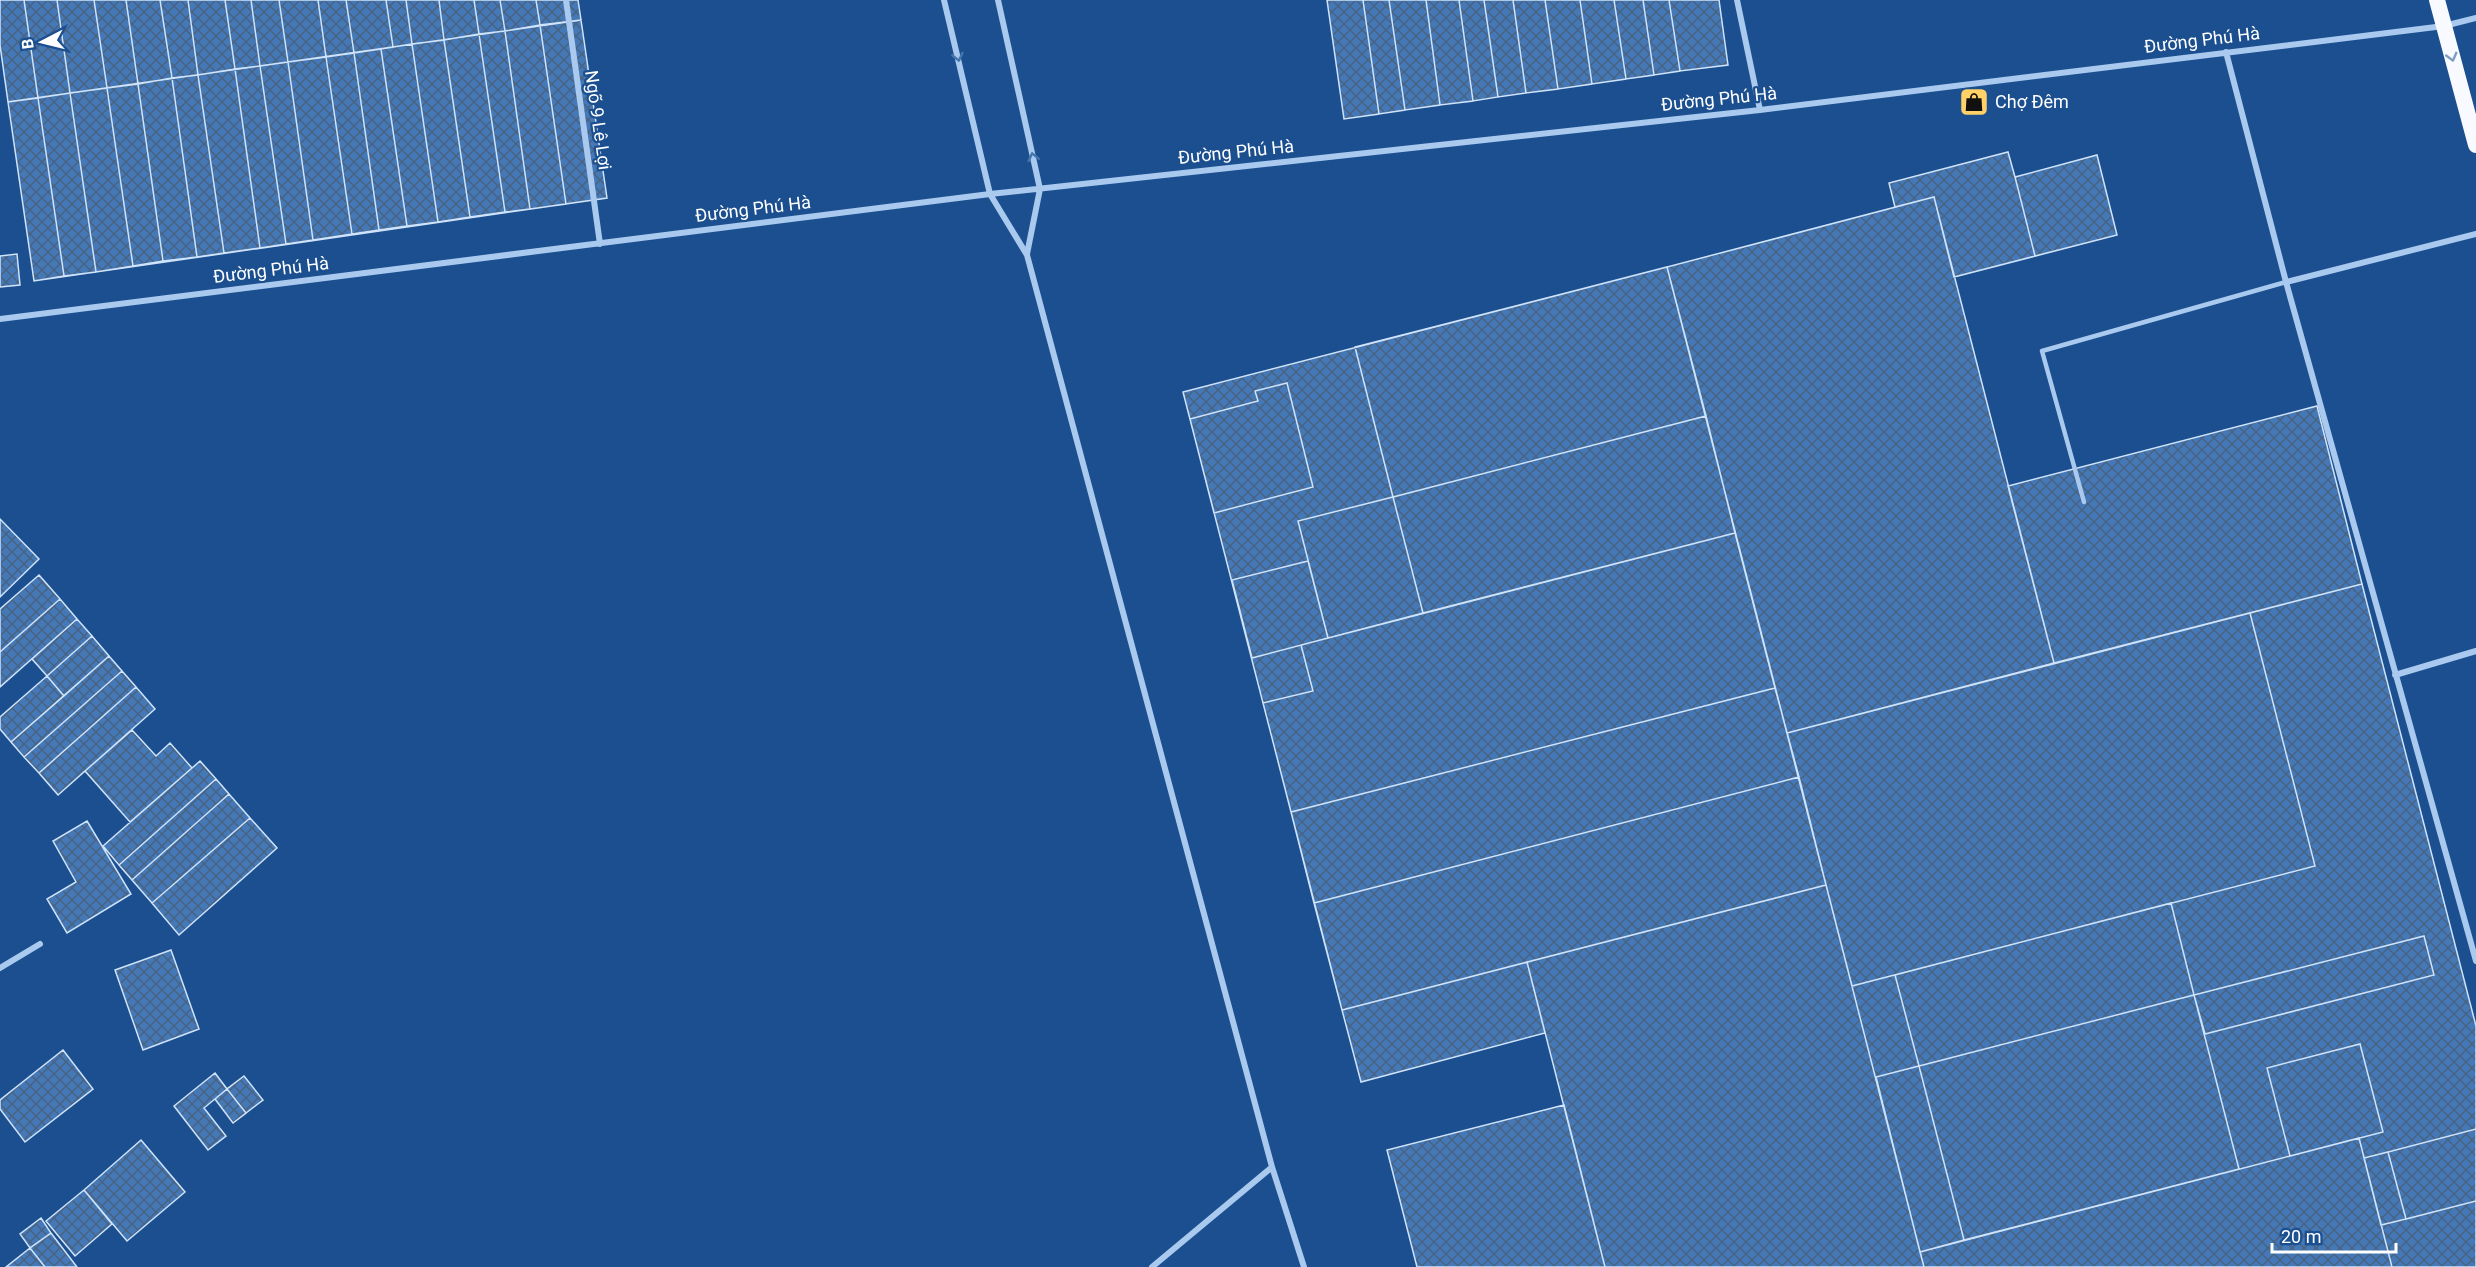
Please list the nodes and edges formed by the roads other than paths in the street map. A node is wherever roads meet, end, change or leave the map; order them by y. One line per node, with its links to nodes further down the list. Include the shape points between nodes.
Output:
1 (566, 0): 14 (street, Ngõ 9 Lê Lợi)
2 (944, 0): 12 (street, one-way to 12)
3 (998, 0): 11 (street, one-way to 3)
4 (1737, 0): 9 (street)
5 (2437, 0): 7 (highway)
6 (2476, 18): 7 (street, Đường Phú Hà)
7 (2444, 26): 8 (street, Đường Phú Hà); 10 (highway, one-way to 10)
8 (2226, 52): 9 (street, Đường Phú Hà); 16 (street)
9 (1761, 110): 11 (street, Đường Phú Hà)
10 (2476, 145)
11 (1040, 189): 12 (street, Đường Phú Hà); 15 (street)
12 (990, 194): 14 (street, Đường Phú Hà); 15 (street)
13 (2476, 234): 16 (street)
14 (600, 244): 17 (street, Đường Phú Hà)
15 (1027, 255): 24 (street)
16 (2286, 282): 18 (lane, via 2042,351); 20 (street)
17 (0, 319)
18 (2084, 502)
19 (2476, 651): 20 (street)
20 (2395, 675): 22 (street)
21 (40, 944): 23 (street)
22 (2476, 961)
23 (0, 968)
24 (1272, 1167): 25 (street); 26 (street)
25 (1152, 1267)
26 (1304, 1267)

